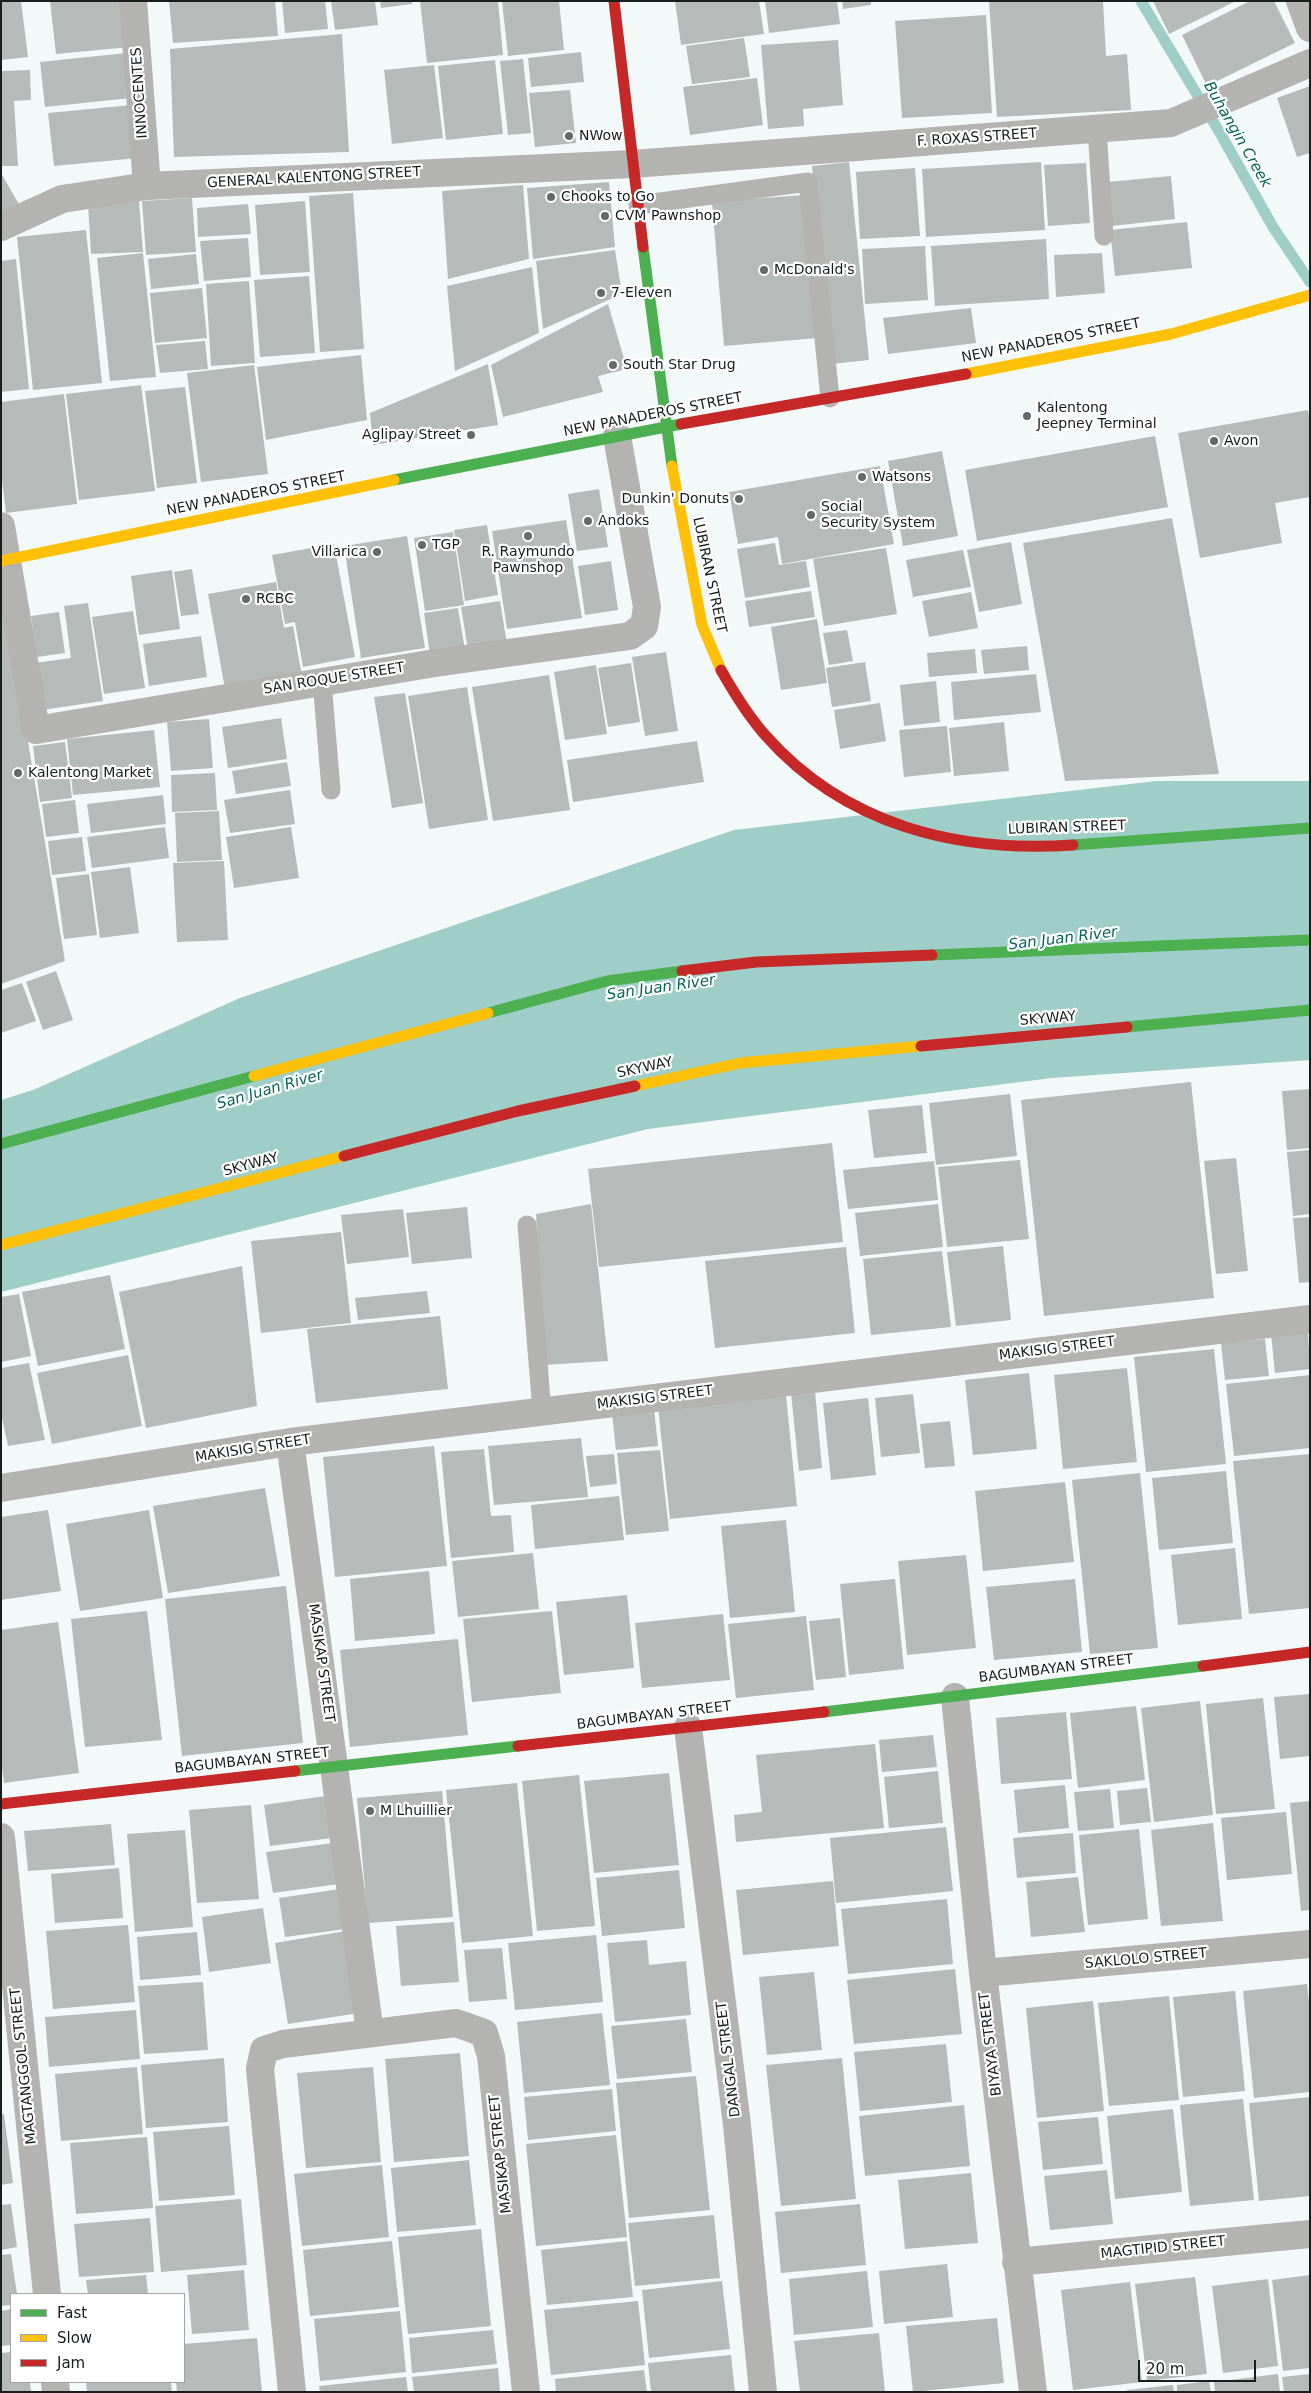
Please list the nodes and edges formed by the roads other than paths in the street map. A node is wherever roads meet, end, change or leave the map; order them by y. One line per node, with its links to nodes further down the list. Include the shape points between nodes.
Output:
1 (133, 1): 8 (street, INNOCENTES)
2 (614, 1): 7 (main road, LUBIRAN STREET)
3 (1300, 1): 4 (street)
4 (1310, 28)
5 (1310, 63): 6 (street, F. ROXAS STREET, via 1171,123)
6 (1097, 129): 7 (street, F. ROXAS STREET); 11 (lane)
7 (633, 164): 8 (street, GENERAL KALENTONG STREET); 9 (main road, LUBIRAN STREET)
8 (148, 186): 10 (street, GENERAL KALENTONG STREET, via 62,199)
9 (638, 205): 13 (lane, via 808,182); 14 (main road, LUBIRAN STREET)
10 (1, 227)
11 (1104, 236)
12 (1310, 295): 13 (main road, NEW PANADEROS STREET, via 1268,309 1064,357)
13 (830, 398): 14 (main road, NEW PANADEROS STREET)
14 (666, 428): 15 (main road, NEW PANADEROS STREET); 20 (main road, LUBIRAN STREET, via 702,625 708,646 729,689 747,715 783,755 852,804 906,827 949,840 1012,847)
15 (617, 436): 17 (main road, NEW PANADEROS STREET); 18 (street, SAN ROQUE STREET, via 647,607 644,626 630,636)
16 (1, 526): 17 (street, SAN ROQUE STREET)
17 (4, 560): 18 (street, SAN ROQUE STREET, via 36,730)
18 (322, 682): 19 (lane)
19 (332, 790)
20 (1310, 828)
21 (1310, 940): 23 (main road, via 756,962 607,981)
22 (1310, 1010): 25 (main road, SKYWAY, via 740,1063 518,1111)
23 (1, 1144)
24 (527, 1225): 27 (lane)
25 (1, 1245)
26 (1310, 1319): 27 (street, MAKISIG STREET)
27 (542, 1412): 28 (street, MAKISIG STREET)
28 (290, 1442): 29 (street, MAKISIG STREET); 33 (street, MASIKAP STREET)
29 (1, 1488)
30 (1310, 1652): 31 (main road, BAGUMBAYAN STREET)
31 (955, 1696): 32 (main road, BAGUMBAYAN STREET); 37 (street, BIYAYA STREET)
32 (688, 1727): 33 (main road, BAGUMBAYAN STREET); 44 (street, DANGAL STREET, via 737,2124)
33 (336, 1767): 34 (main road, BAGUMBAYAN STREET); 38 (street, MASIKAP STREET)
34 (1, 1804)
35 (1, 1837): 41 (street, MAGTANGGOL STREET)
36 (1310, 1944): 37 (street, SAKLOLO STREET)
37 (982, 1973): 40 (street, BIYAYA STREET)
38 (370, 2033): 42 (street, MASIKAP STREET, via 283,2044 264,2050 260,2069); 43 (street, MASIKAP STREET, via 456,2023 484,2033 491,2056)
39 (1310, 2234): 40 (street, MAGTIPID STREET)
40 (1016, 2262): 45 (street, BIYAYA STREET)
41 (47, 2293)
42 (292, 2392)
43 (526, 2392)
44 (763, 2392)
45 (1033, 2392)

